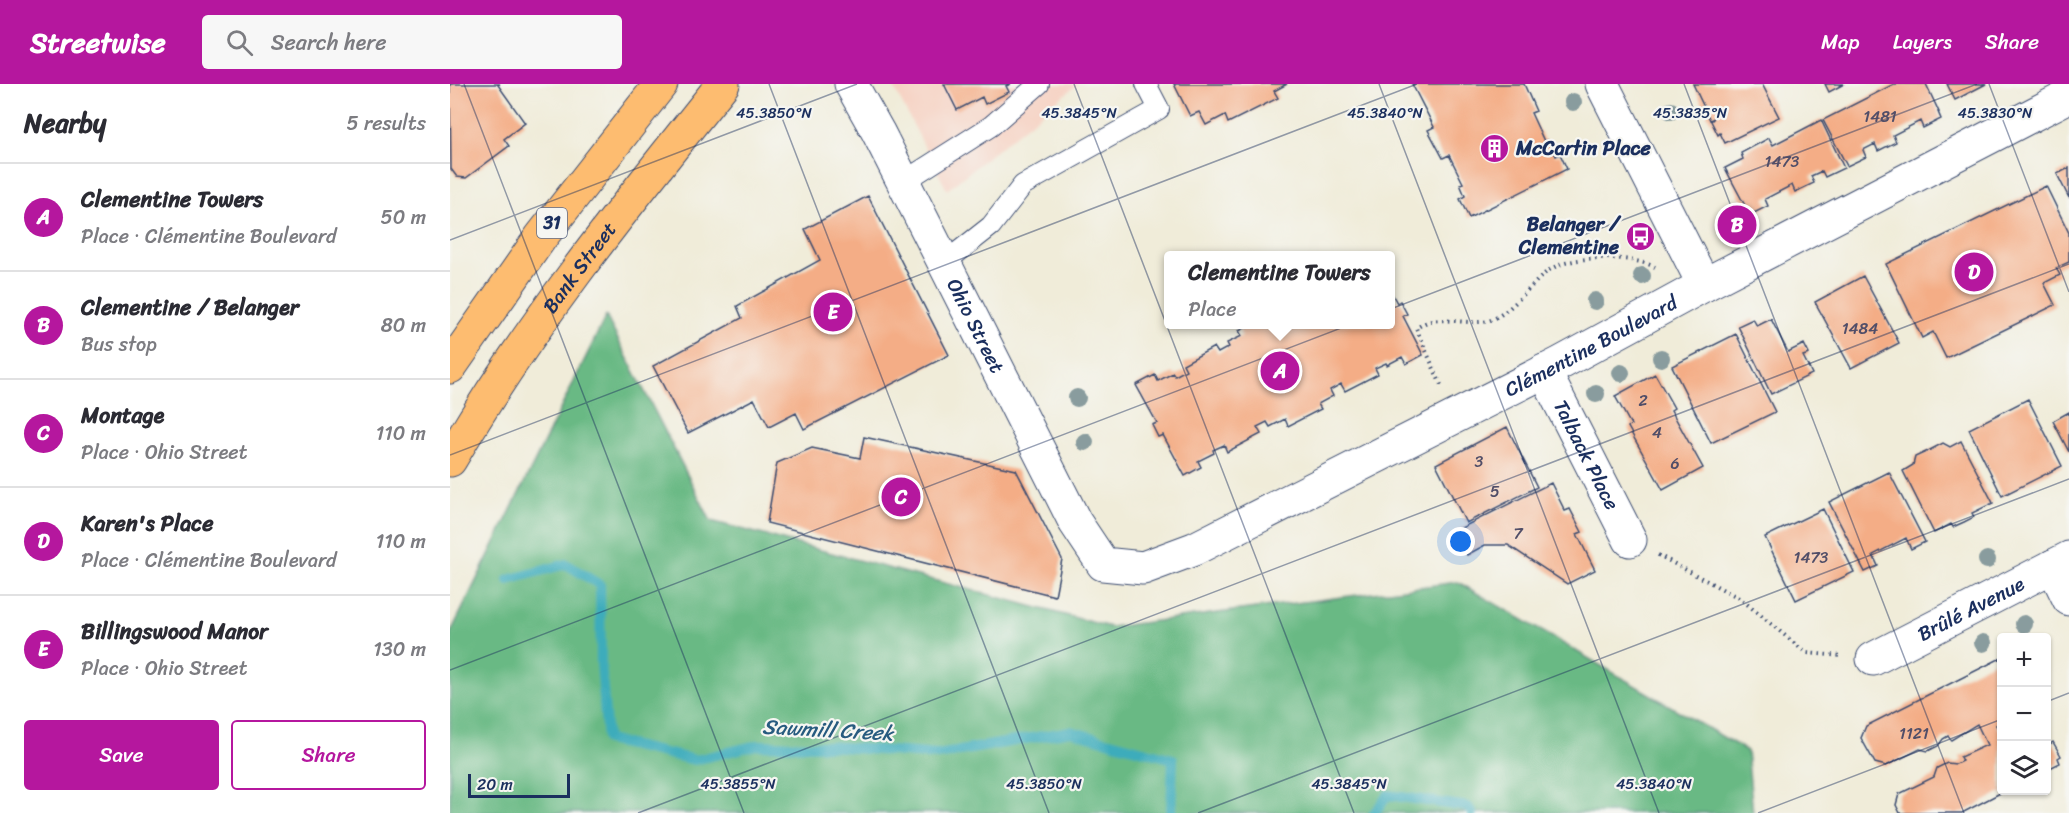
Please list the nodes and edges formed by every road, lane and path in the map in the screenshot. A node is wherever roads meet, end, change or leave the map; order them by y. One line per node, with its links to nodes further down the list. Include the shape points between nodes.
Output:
1 (661, 84): 12 (main road, 31, via 541,237)
2 (723, 84): 15 (main road, Bank Street / 31, via 641,185 536,327)
3 (850, 84): 8 (street, Ohio Street)
4 (1039, 84): 8 (lane, via 991,126)
5 (1146, 84): 9 (lane, via 1159,110 1023,185 991,226)
6 (1602, 84): 11 (street)
7 (2069, 96): 11 (street, Clémentine Boulevard)
8 (903, 182): 9 (street, Ohio Street)
9 (944, 262): 18 (street, Ohio Street, via 1075,522)
10 (1659, 268): 14 (path, via 1643,261 1591,258 1564,262 1548,270 1514,304 1490,320 1430,321 1416,328)
11 (1704, 285): 13 (street, Clémentine Boulevard)
12 (450, 367)
13 (1544, 371): 14 (street, Clémentine Boulevard); 16 (street, Talback Place)
14 (1454, 417): 18 (street, Clémentine Boulevard, via 1194,549 1143,568)
15 (450, 460)
16 (1630, 540): 20 (path, via 1741,598 1806,653)
17 (2061, 562): 19 (street); 20 (street, Brûlé Avenue)
18 (1103, 564)
19 (2069, 599)
20 (1873, 659)

